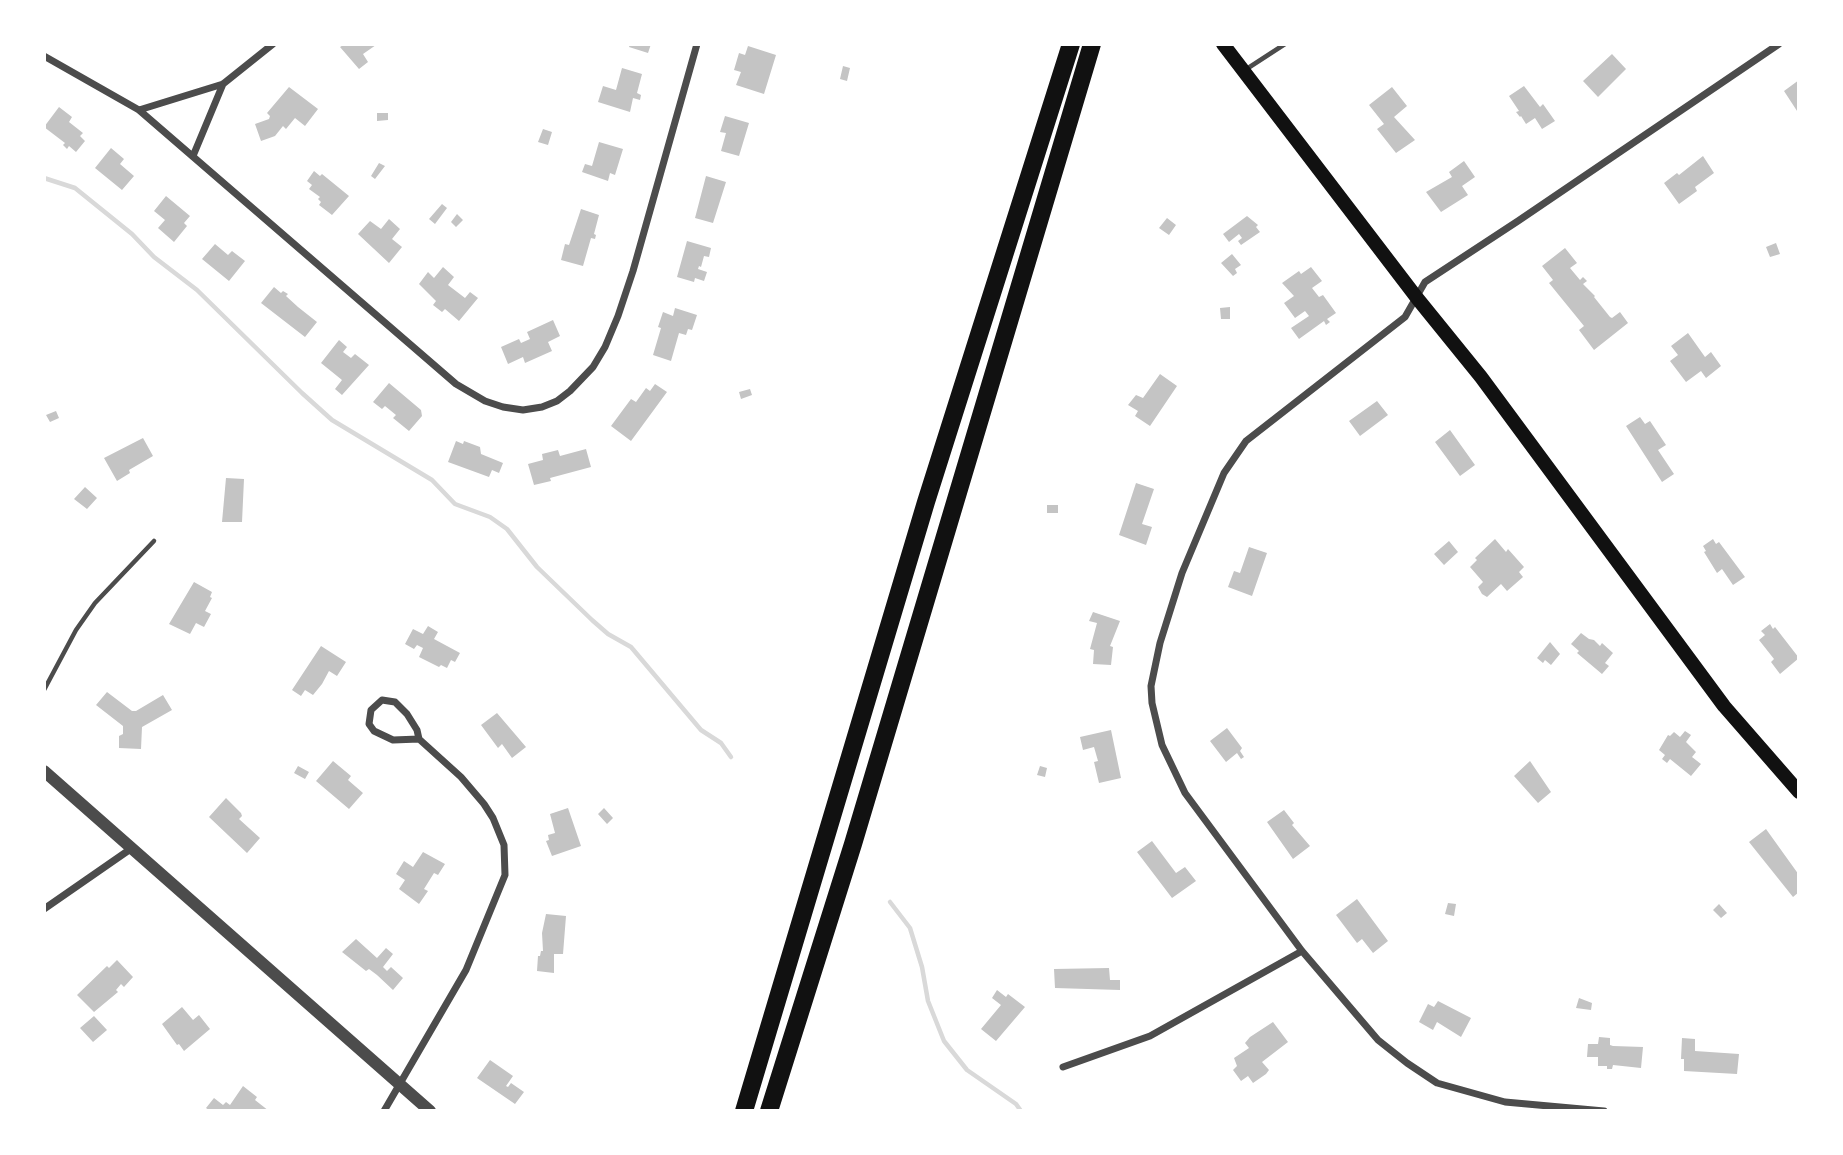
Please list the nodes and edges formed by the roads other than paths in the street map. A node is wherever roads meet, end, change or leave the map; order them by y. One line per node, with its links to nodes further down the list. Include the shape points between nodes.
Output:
1 (273, 44): 10 (street)
2 (697, 44): 12 (street, via 618,316 581,382 542,407 503,407 456,384)
3 (1071, 44): 26 (highway, via 926,502)
4 (1092, 44): 27 (highway)
5 (1223, 44): 9 (main road)
6 (1285, 44): 9 (lane)
7 (1779, 44): 13 (street, via 1425,282)
8 (44, 56): 11 (street)
9 (1244, 71): 13 (main road)
10 (223, 83): 11 (street); 12 (street)
11 (139, 110): 12 (street)
12 (193, 156)
13 (1417, 298): 18 (main road, via 1716,695); 21 (street, via 1405,317 1246,441 1235,456 1182,573 1155,662 1152,703 1170,765 1185,793)
14 (154, 541): 15 (lane, via 95,603)
15 (44, 690)
16 (419, 739): 16 (street, via 403,741 374,731 369,724 371,710 382,700 395,702 407,714); 23 (street, via 461,777 489,811 504,845 505,875 466,971)
17 (44, 771): 19 (street)
18 (1799, 792)
19 (132, 848): 20 (street); 23 (street)
20 (44, 909)
21 (1302, 951): 22 (street, via 1150,1036); 28 (street, via 1378,1040 1437,1083 1505,1102)
22 (1063, 1067)
23 (398, 1085): 24 (street); 25 (street)
24 (384, 1111)
25 (430, 1111)
26 (744, 1111)
27 (769, 1111)
28 (1604, 1111)

